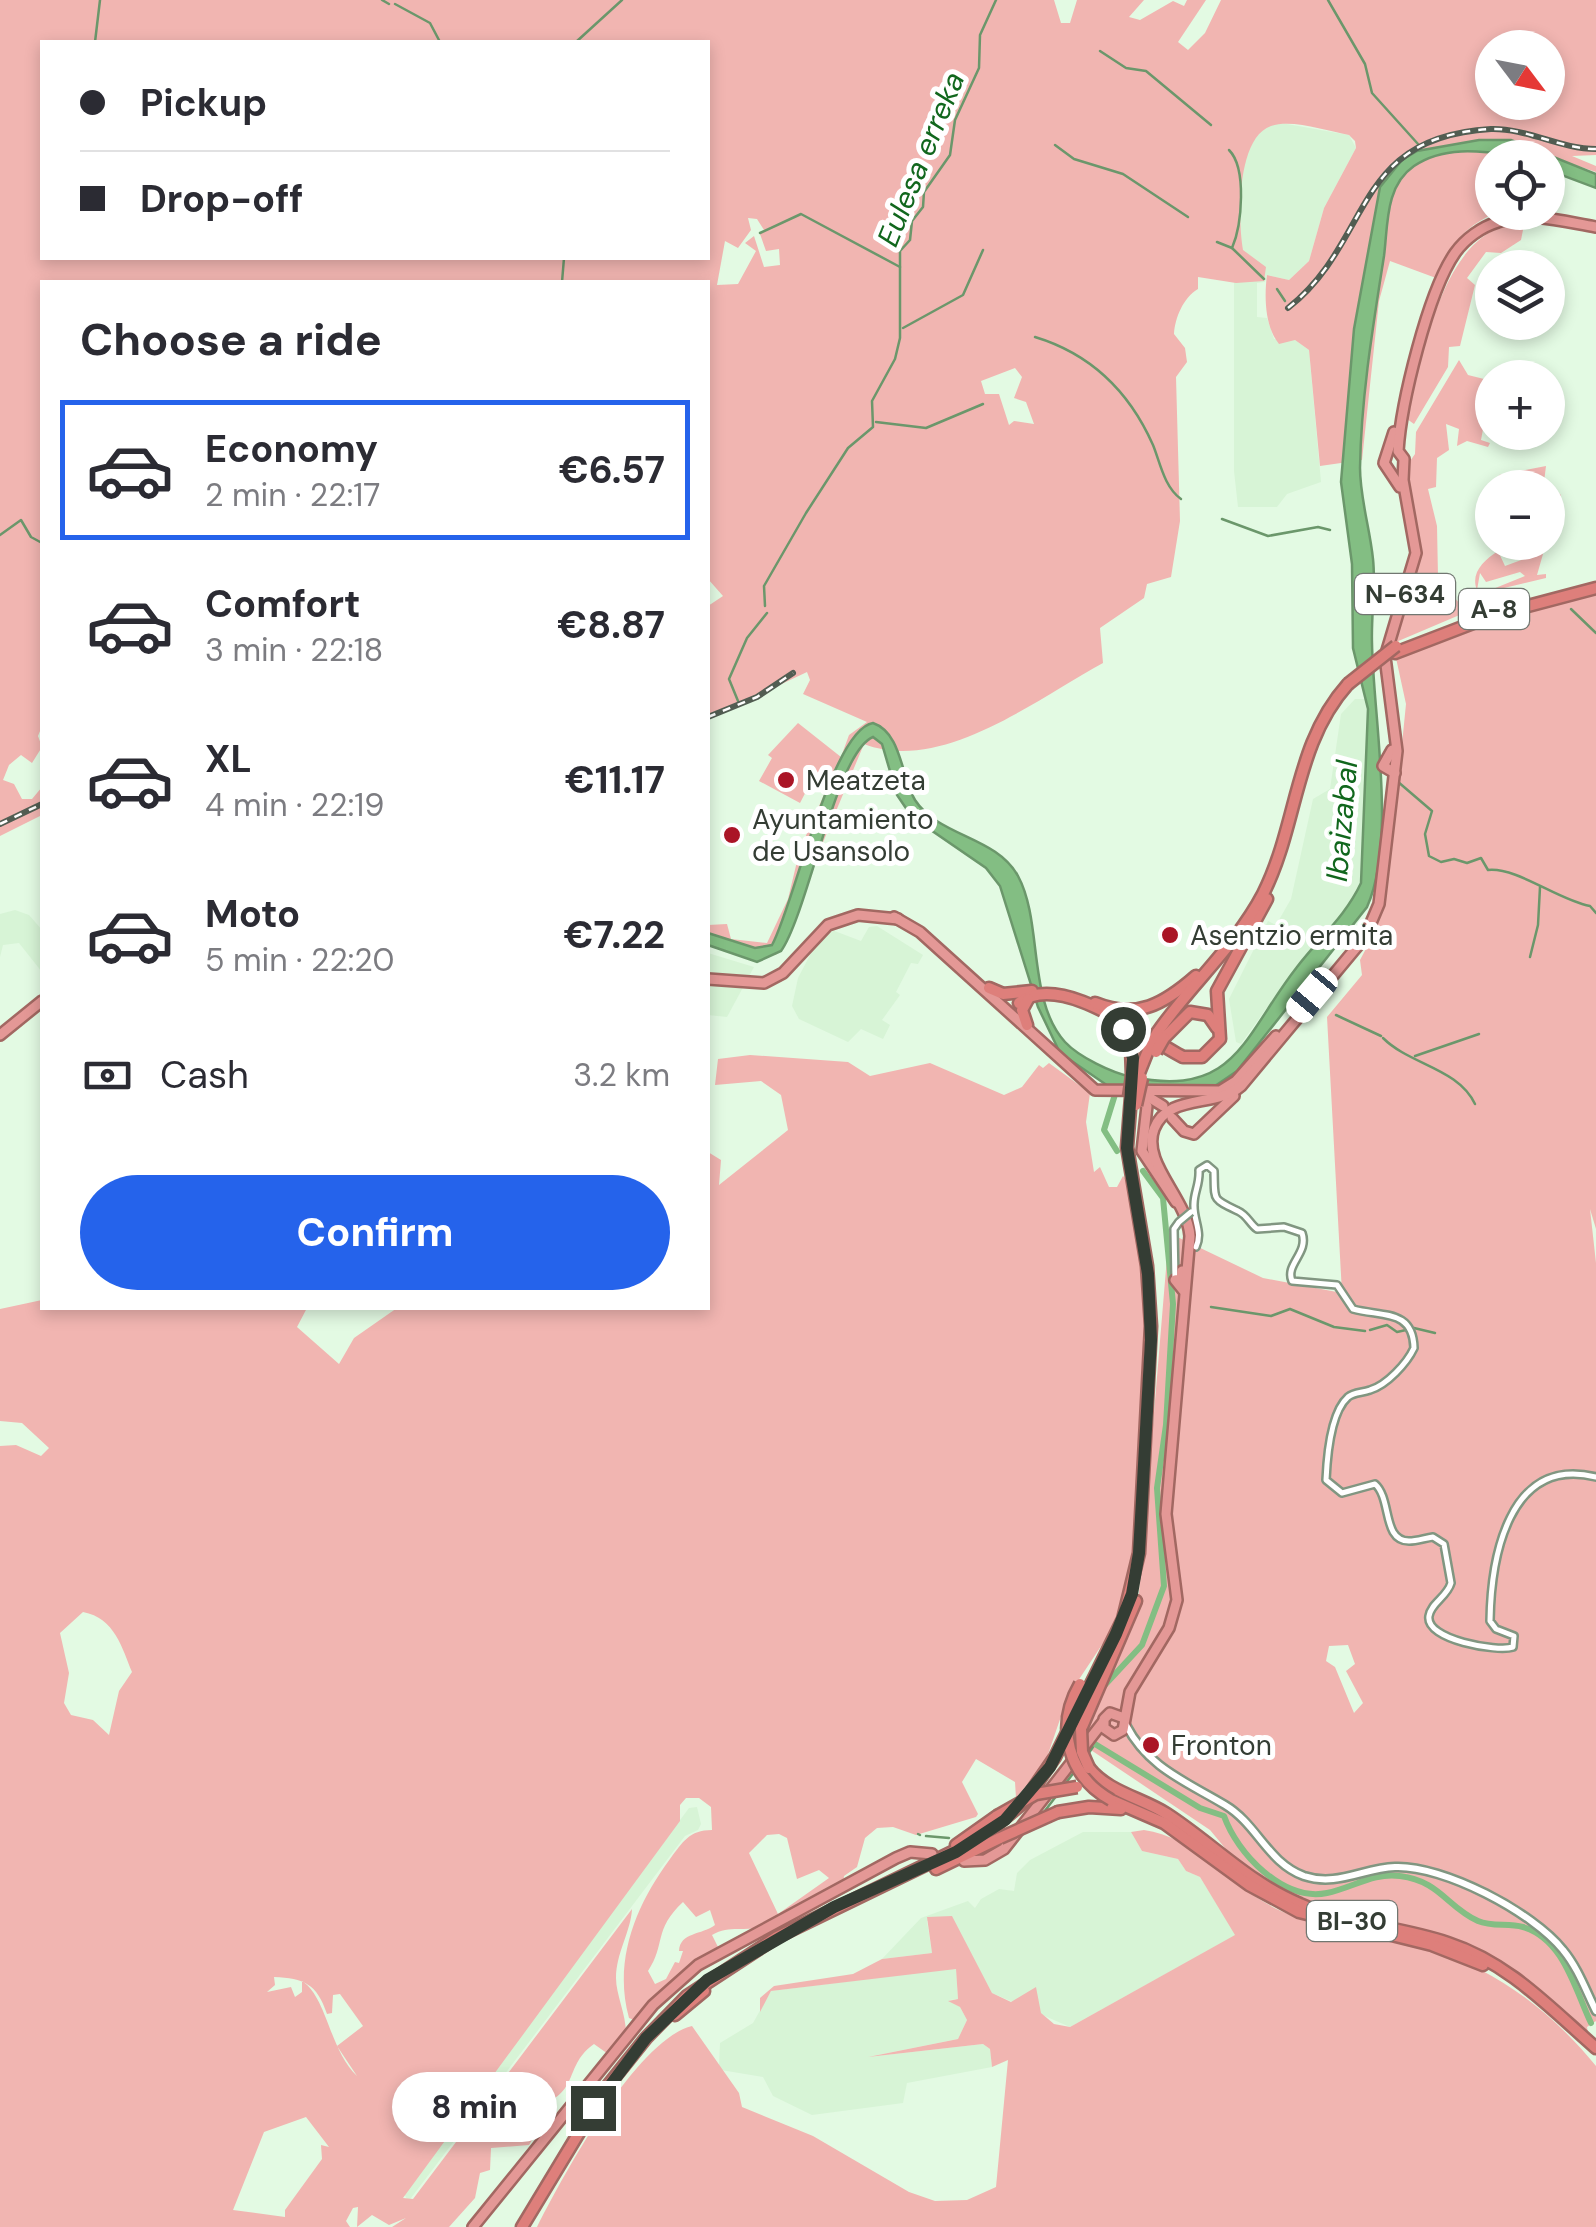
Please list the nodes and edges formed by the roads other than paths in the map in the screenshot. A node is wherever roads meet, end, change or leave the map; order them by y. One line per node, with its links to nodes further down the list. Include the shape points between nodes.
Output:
1 (1565, 219): 2 (highway, N-634)
2 (1596, 225): 4 (highway, N-634, via 1516,217 1481,229 1460,246 1444,275)
3 (1475, 228): 4 (highway, N-634, via 1447,258 1399,401)
4 (1394, 451): 5 (highway, N-634, via 1404,457); 5 (highway, N-634, via 1383,460)
5 (1396, 469): 8 (highway, N-634, via 1412,554 1382,649 1392,720 1400,727)
6 (1596, 586): 7 (highway, A-8, bridge, via 1492,610 1395,650)
7 (1348, 688): 9 (highway, A-8, via 1314,749); 11 (highway, A-8, via 1310,743 1277,861)
8 (1393, 773): 20 (highway, via 1369,924); 23 (highway, via 1371,926)
9 (1267, 899): 18 (highway, via 1221,980 1220,1040 1208,1054 1184,1057); 22 (highway, A-8)
10 (894, 917): 12 (highway, via 847,918 821,930 769,981); 13 (highway, via 922,931); 15 (highway)
11 (1245, 925): 17 (highway, via 1160,1003 1131,1012); 22 (highway, A-8)
12 (710, 979)
13 (990, 988): 15 (highway); 15 (highway)
14 (1047, 990): 15 (highway); 17 (highway); 18 (highway)
15 (1018, 1001): 19 (highway); 19 (highway)
16 (40, 1003): 21 (highway)
17 (1096, 1003): 22 (highway, via 1190,1054 1211,1047 1217,1028 1208,1015 1190,1012)
18 (1105, 1014): 24 (highway, via 1128,1037)
19 (1029, 1028): 26 (highway, via 1085,1085)
20 (1282, 1031): 25 (highway, via 1220,1092); 30 (highway, via 1230,1090 1171,1104 1154,1120 1150,1157)
21 (0, 1035)
22 (1161, 1036): 24 (highway, A-8, bridge)
23 (1263, 1059): 28 (highway, via 1201,1130 1190,1134); 29 (highway, via 1231,1094 1166,1112)
24 (1139, 1075): 26 (highway, bridge)
25 (1154, 1094): 26 (highway); 26 (highway, via 1163,1106)
26 (1127, 1098): 30 (highway, via 1144,1097 1140,1142 1146,1163); 35 (highway, via 1157,1326 1145,1554); 36 (highway, via 1151,1340 1139,1553)
27 (1172, 1118): 28 (highway)
28 (1180, 1128): 29 (highway, via 1198,1128 1200,1112 1174,1112)
29 (1152, 1138): 31 (highway, via 1156,1163 1185,1212)
30 (1188, 1210): 31 (highway); 32 (street, bridge, via 1174,1229); 34 (street, via 1198,1172 1210,1166 1220,1205 1242,1213 1256,1229 1302,1233 1292,1282 1336,1284 1353,1309 1401,1317 1410,1325 1414,1349 1402,1367 1343,1404 1326,1477 1339,1492 1367,1483 1379,1487 1397,1538 1443,1543 1451,1582 1429,1614 1435,1631 1514,1647 1514,1636 1490,1621 1502,1532 1538,1486 1572,1474)
31 (1190, 1247): 32 (highway); 33 (highway); 38 (highway, via 1166,1514 1176,1600 1170,1628 1130,1692)
32 (1176, 1280): 33 (highway)
33 (1183, 1290): 37 (highway, via 1163,1512 1172,1608)
34 (1596, 1477)
35 (1136, 1600): 43 (highway, bridge, via 1081,1729 1082,1752 1110,1786); 46 (highway, via 1036,1794 1002,1828)
36 (1123, 1620): 43 (highway, bridge, via 1080,1684 1067,1717 1069,1748 1084,1778 1112,1800); 47 (highway, via 1056,1757 1018,1808 956,1852)
37 (1112, 1712): 38 (highway); 39 (highway)
38 (1125, 1721): 40 (highway); 42 (main road)
39 (1103, 1722): 40 (highway); 41 (highway)
40 (1111, 1734): 41 (highway); 42 (main road)
41 (1085, 1744): 45 (highway, via 1008,1845 989,1858)
42 (1141, 1747): 48 (main road, via 1176,1780 1234,1811 1274,1857 1299,1874 1335,1880 1408,1868 1518,1912 1564,1951)
43 (1154, 1812): 46 (highway, bridge, via 1058,1812); 47 (highway, bridge, via 1118,1794 1077,1787 1036,1794); 49 (highway, BI-30, via 1302,1905 1482,1957 1531,1988)
44 (932, 1854): 50 (highway, via 896,1858 684,1974)
45 (964, 1862)
46 (935, 1869): 51 (highway, via 777,1945 709,1987 662,2029 584,2131)
47 (862, 1893): 51 (highway, via 734,1963 670,2011 606,2088)
48 (1596, 2011)
49 (1591, 2049)
50 (474, 2227)
51 (526, 2227)

